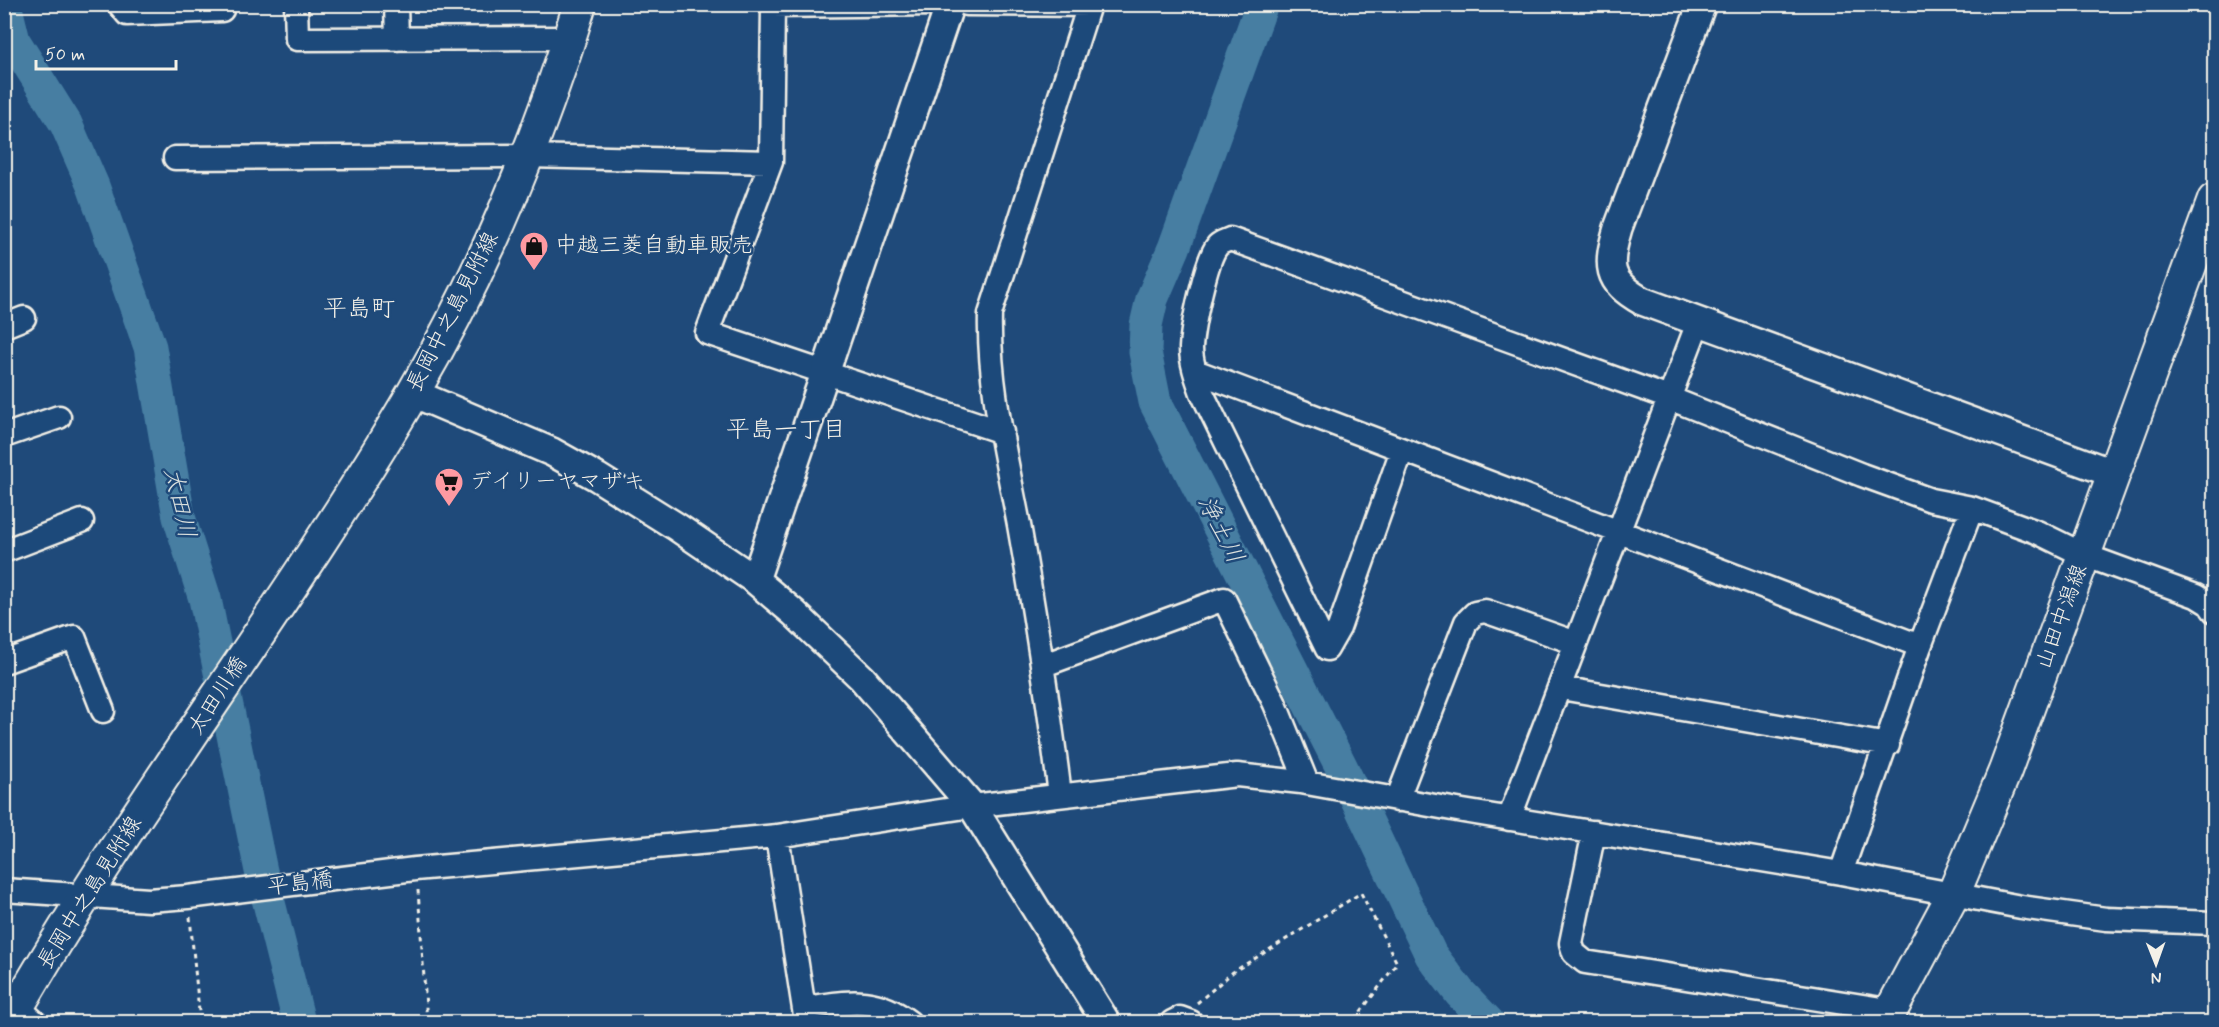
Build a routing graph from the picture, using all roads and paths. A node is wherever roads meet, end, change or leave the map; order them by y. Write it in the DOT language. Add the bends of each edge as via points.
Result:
graph roads {
  1 [pos="119,4"];
  2 [pos="222,4"];
  3 [pos="296,4"];
  4 [pos="396,4"];
  5 [pos="580,4"];
  6 [pos="939,4"];
  7 [pos="950,4"];
  8 [pos="967,4"];
  9 [pos="1702,4"];
  10 [pos="570,38"];
  11 [pos="397,39"];
  12 [pos="528,156"];
  13 [pos="175,158"];
  14 [pos="771,162"];
  15 [pos="2214,200"];
  16 [pos="1699,320"];
  17 [pos="1195,371"];
  18 [pos="824,374"];
  19 [pos="412,393"];
  20 [pos="1669,398"];
  21 [pos="59,417"];
  22 [pos="1002,432"];
  23 [pos="4,436"];
  24 [pos="1402,450"];
  25 [pos="2112,473"];
  26 [pos="1972,508"];
  27 [pos="82,521"];
  28 [pos="1620,532"];
  29 [pos="4,552"];
  30 [pos="2084,555"];
  31 [pos="755,580"];
  32 [pos="282,597"];
  33 [pos="2214,611"];
  34 [pos="1576,643"];
  35 [pos="1920,646"];
  36 [pos="4,662"];
  37 [pos="1044,665"];
  38 [pos="1561,688"];
  39 [pos="103,711"];
  40 [pos="1888,745"];
  41 [pos="1306,783"];
  42 [pos="153,794"];
  43 [pos="1060,795"];
  44 [pos="1392,799"];
  45 [pos="972,806"];
  46 [pos="1509,819"];
  47 [pos="1594,832"];
  48 [pos="777,836"];
  49 [pos="407,871"];
  50 [pos="1841,873"];
  51 [pos="4,890"];
  52 [pos="1954,893"];
  53 [pos="88,896"];
  54 [pos="194,897"];
  55 [pos="2214,923"];
  56 [pos="805,1015"];
  57 [pos="21,1017"];
  58 [pos="1889,1017"];
  59 [pos="1181,1021"];
  60 [pos="200,1023"];
  61 [pos="427,1023"];
  62 [pos="909,1023"];
  63 [pos="1106,1023"];
  64 [pos="1353,1023"];
  1 -- 2 [label="street" via="127,14 222,10"];
  3 -- 11 [label="street" via="297,39"];
  4 -- 11 [label="street"];
  5 -- 10 [label="main road, 長岡中之島見附線"];
  6 -- 14 [label="street" via="773,6"];
  7 -- 18 [label="street"];
  8 -- 22 [label="street" via="1089,5 990,314"];
  9 -- 16 [label="street" via="1618,228 1610,268 1616,282 1628,293"];
  10 -- 11 [label="street"];
  10 -- 12 [label="main road, 長岡中之島見附線"];
  12 -- 13 [label="street"];
  12 -- 14 [label="street"];
  12 -- 19 [label="main road, 長岡中之島見附線" via="460,306"];
  14 -- 18 [label="street" via="707,333"];
  15 -- 25 [label="main road, 山田中潟線"];
  16 -- 20 [label="street"];
  16 -- 25 [label="street"];
  17 -- 20 [label="street" via="1191,350 1200,296 1212,254 1219,243 1230,239"];
  17 -- 24 [label="street"];
  17 -- 24 [label="street" via="1202,393 1327,649 1340,628"];
  18 -- 22 [label="street"];
  18 -- 31 [label="street"];
  19 -- 31 [label="street" via="552,452 677,527"];
  19 -- 32 [label="main road, 長岡中之島見附線"];
  20 -- 26 [label="street" via="1862,475 1931,500"];
  20 -- 28 [label="street"];
  21 -- 23 [label="street"];
  22 -- 37 [label="street"];
  24 -- 28 [label="street"];
  25 -- 30 [label="main road, 山田中潟線"];
  26 -- 30 [label="street" via="2037,532"];
  26 -- 35 [label="street"];
  27 -- 29 [label="street"];
  28 -- 34 [label="street"];
  28 -- 35 [label="street"];
  30 -- 33 [label="street" via="2196,596"];
  30 -- 52 [label="main road, 山田中潟線" via="2005,771"];
  31 -- 45 [label="street" via="862,678"];
  32 -- 42 [label="main road, 太田川橋"];
  34 -- 38 [label="street"];
  34 -- 44 [label="street" via="1485,611 1475,614 1466,622"];
  35 -- 40 [label="street"];
  36 -- 39 [label="street" via="74,637"];
  37 -- 41 [label="street" via="1224,599 1275,704"];
  37 -- 43 [label="street"];
  38 -- 40 [label="street"];
  38 -- 46 [label="street"];
  40 -- 50 [label="street"];
  41 -- 43 [label="street, 平島橋" via="1237,775"];
  41 -- 44 [label="street, 平島橋"];
  42 -- 53 [label="main road, 長岡中之島見附線"];
  43 -- 45 [label="street, 平島橋"];
  44 -- 46 [label="street, 平島橋"];
  45 -- 48 [label="street, 平島橋"];
  45 -- 63 [label="street"];
  46 -- 47 [label="street, 平島橋"];
  47 -- 50 [label="street, 平島橋"];
  47 -- 58 [label="street" via="1571,943 1574,953 1585,962"];
  48 -- 49 [label="street, 平島橋"];
  48 -- 56 [label="street"];
  49 -- 54 [label="street, 平島橋"];
  49 -- 61 [label="path"];
  50 -- 52 [label="street, 平島橋"];
  51 -- 53 [label="street, 平島橋"];
  52 -- 55 [label="street, 平島橋" via="2106,919"];
  52 -- 58 [label="main road, 山田中潟線"];
  53 -- 54 [label="street, 平島橋" via="149,900"];
  53 -- 57 [label="main road, 長岡中之島見附線"];
  54 -- 60 [label="path"];
  56 -- 62 [label="street" via="873,1003"];
  59 -- 64 [label="path" via="1233,972 1361,893 1397,963"];
}
